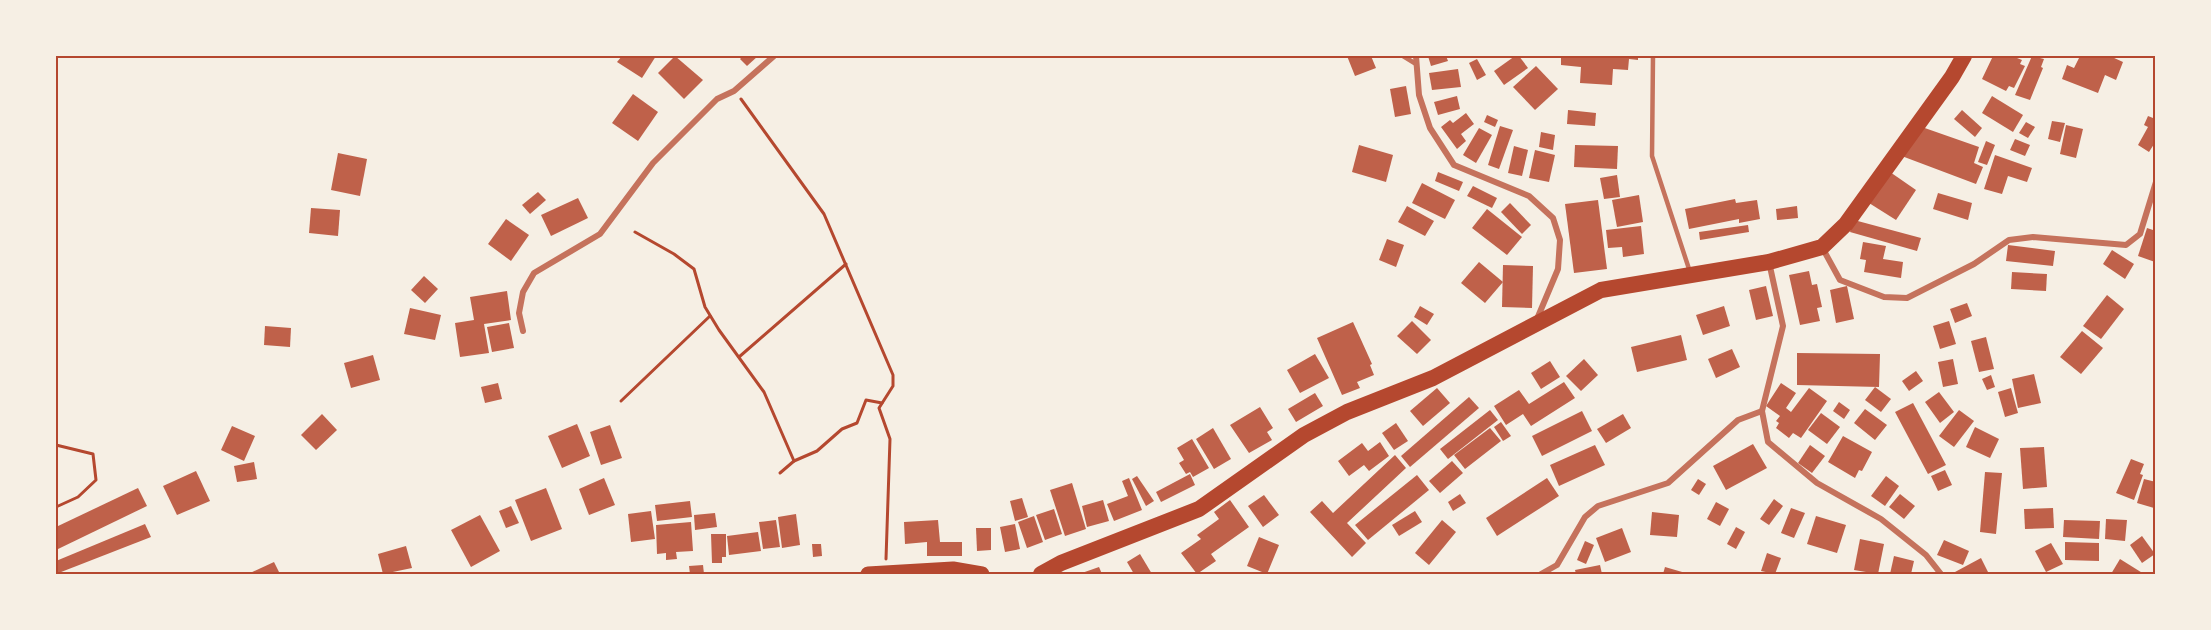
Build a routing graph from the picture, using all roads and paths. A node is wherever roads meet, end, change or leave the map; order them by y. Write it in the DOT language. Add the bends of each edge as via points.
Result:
graph roads {
  1 [pos="774,56"];
  2 [pos="1403,56"];
  3 [pos="1416,56"];
  4 [pos="1653,56"];
  5 [pos="1964,56"];
  6 [pos="1416,64"];
  7 [pos="734,91"];
  8 [pos="2156,182"];
  9 [pos="635,232"];
  10 [pos="1822,247"];
  11 [pos="1769,262"];
  12 [pos="846,264"];
  13 [pos="1692,275"];
  14 [pos="710,316"];
  15 [pos="1534,323"];
  16 [pos="523,331"];
  17 [pos="739,357"];
  18 [pos="621,401"];
  19 [pos="882,403"];
  20 [pos="1762,411"];
  21 [pos="56,445"];
  22 [pos="794,461"];
  23 [pos="780,473"];
  24 [pos="56,507"];
  25 [pos="885,573"];
  26 [pos="868,574"];
  27 [pos="982,574"];
  28 [pos="1041,574"];
  29 [pos="1541,574"];
  30 [pos="1941,574"];
  1 -- 7 [label="street"];
  2 -- 6 [label="lane"];
  3 -- 6 [label="street"];
  4 -- 13 [label="lane" via="1652,156"];
  5 -- 10 [label="highway" via="1846,224"];
  6 -- 15 [label="street" via="1419,95 1430,128 1454,165 1529,196 1553,218 1560,240 1558,269"];
  7 -- 12 [label="path" via="824,214"];
  7 -- 16 [label="street" via="717,99 653,163 600,234 534,273 523,292 519,313"];
  8 -- 10 [label="street" via="2140,234 2126,245 2033,237 2009,240 1974,264 1907,298 1884,297 1840,280"];
  9 -- 14 [label="path" via="694,268"];
  10 -- 11 [label="highway"];
  11 -- 13 [label="highway"];
  11 -- 20 [label="street" via="1783,326"];
  12 -- 17 [label="path"];
  12 -- 19 [label="path" via="893,375 893,386"];
  13 -- 15 [label="highway" via="1601,290"];
  14 -- 17 [label="path"];
  14 -- 18 [label="path"];
  15 -- 28 [label="highway" via="1433,378 1347,412 1304,435 1199,509"];
  17 -- 22 [label="path" via="765,392"];
  19 -- 22 [label="path" via="866,399 857,423 842,429 817,451"];
  19 -- 25 [label="path" via="879,408 890,439"];
  20 -- 29 [label="street" via="1738,420 1668,483 1598,506 1585,517 1557,565"];
  20 -- 30 [label="street" via="1768,442 1817,483 1881,519 1926,555"];
  21 -- 24 [label="path" via="93,453 96,480 78,497"];
  22 -- 23 [label="path"];
  25 -- 26 [label="main road"];
  25 -- 27 [label="main road" via="953,569"];
}
